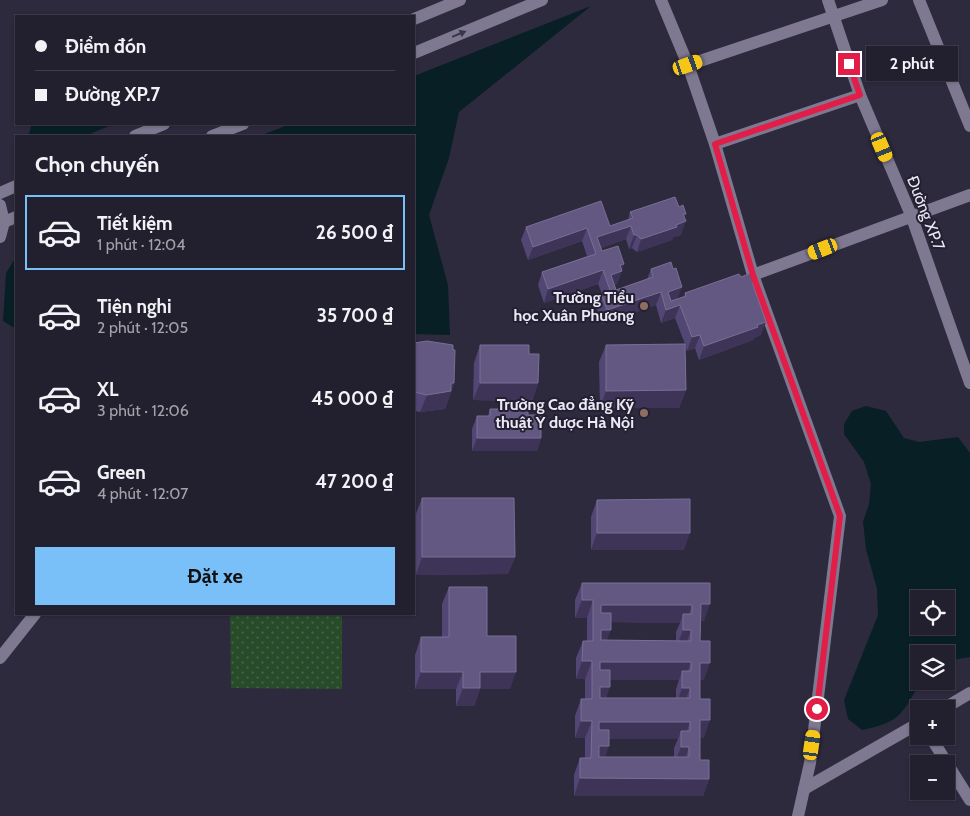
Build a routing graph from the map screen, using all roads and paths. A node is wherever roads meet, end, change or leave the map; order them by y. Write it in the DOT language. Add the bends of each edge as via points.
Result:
graph roads {
  1 [pos="460,0"];
  2 [pos="542,0"];
  3 [pos="661,0"];
  4 [pos="828,0"];
  5 [pos="882,0"];
  6 [pos="919,0"];
  7 [pos="833,16"];
  8 [pos="415,19"];
  9 [pos="415,53"];
  10 [pos="688,65"];
  11 [pos="860,95"];
  12 [pos="162,125"];
  13 [pos="240,125"];
  14 [pos="970,126"];
  15 [pos="136,135"];
  16 [pos="214,135"];
  17 [pos="715,144"];
  18 [pos="15,186"];
  19 [pos="0,193"];
  20 [pos="970,195"];
  21 [pos="0,205"];
  22 [pos="911,216"];
  23 [pos="15,217"];
  24 [pos="4,222"];
  25 [pos="0,236"];
  26 [pos="753,275"];
  27 [pos="970,383"];
  28 [pos="34,615"];
  29 [pos="2,651"];
  30 [pos="970,693"];
  31 [pos="955,702"];
  32 [pos="910,728"];
  33 [pos="936,745"];
  34 [pos="804,789"];
  35 [pos="970,800"];
  36 [pos="798,816"];
  1 -- 8 [label="street"];
  9 -- 2 [label="street, one-way"];
  3 -- 10 [label="street"];
  4 -- 7 [label="street, Đường XP.7"];
  5 -- 7 [label="street"];
  6 -- 14 [label="street"];
  7 -- 10 [label="street"];
  7 -- 11 [label="street, Đường XP.7"];
  10 -- 17 [label="street"];
  11 -- 17 [label="street"];
  11 -- 22 [label="street, Đường XP.7"];
  12 -- 15 [label="street"];
  13 -- 16 [label="street"];
  17 -- 26 [label="street"];
  18 -- 19 [label="street"];
  20 -- 22 [label="street"];
  21 -- 24 [label="street"];
  22 -- 26 [label="street"];
  22 -- 27 [label="street, Đường XP.7"];
  23 -- 24 [label="street"];
  24 -- 25 [label="street"];
  26 -- 34 [label="street" via="840,516"];
  28 -- 29 [label="street"];
  30 -- 31 [label="street"];
  32 -- 34 [label="street"];
  33 -- 35 [label="street"];
  34 -- 36 [label="street"];
}
